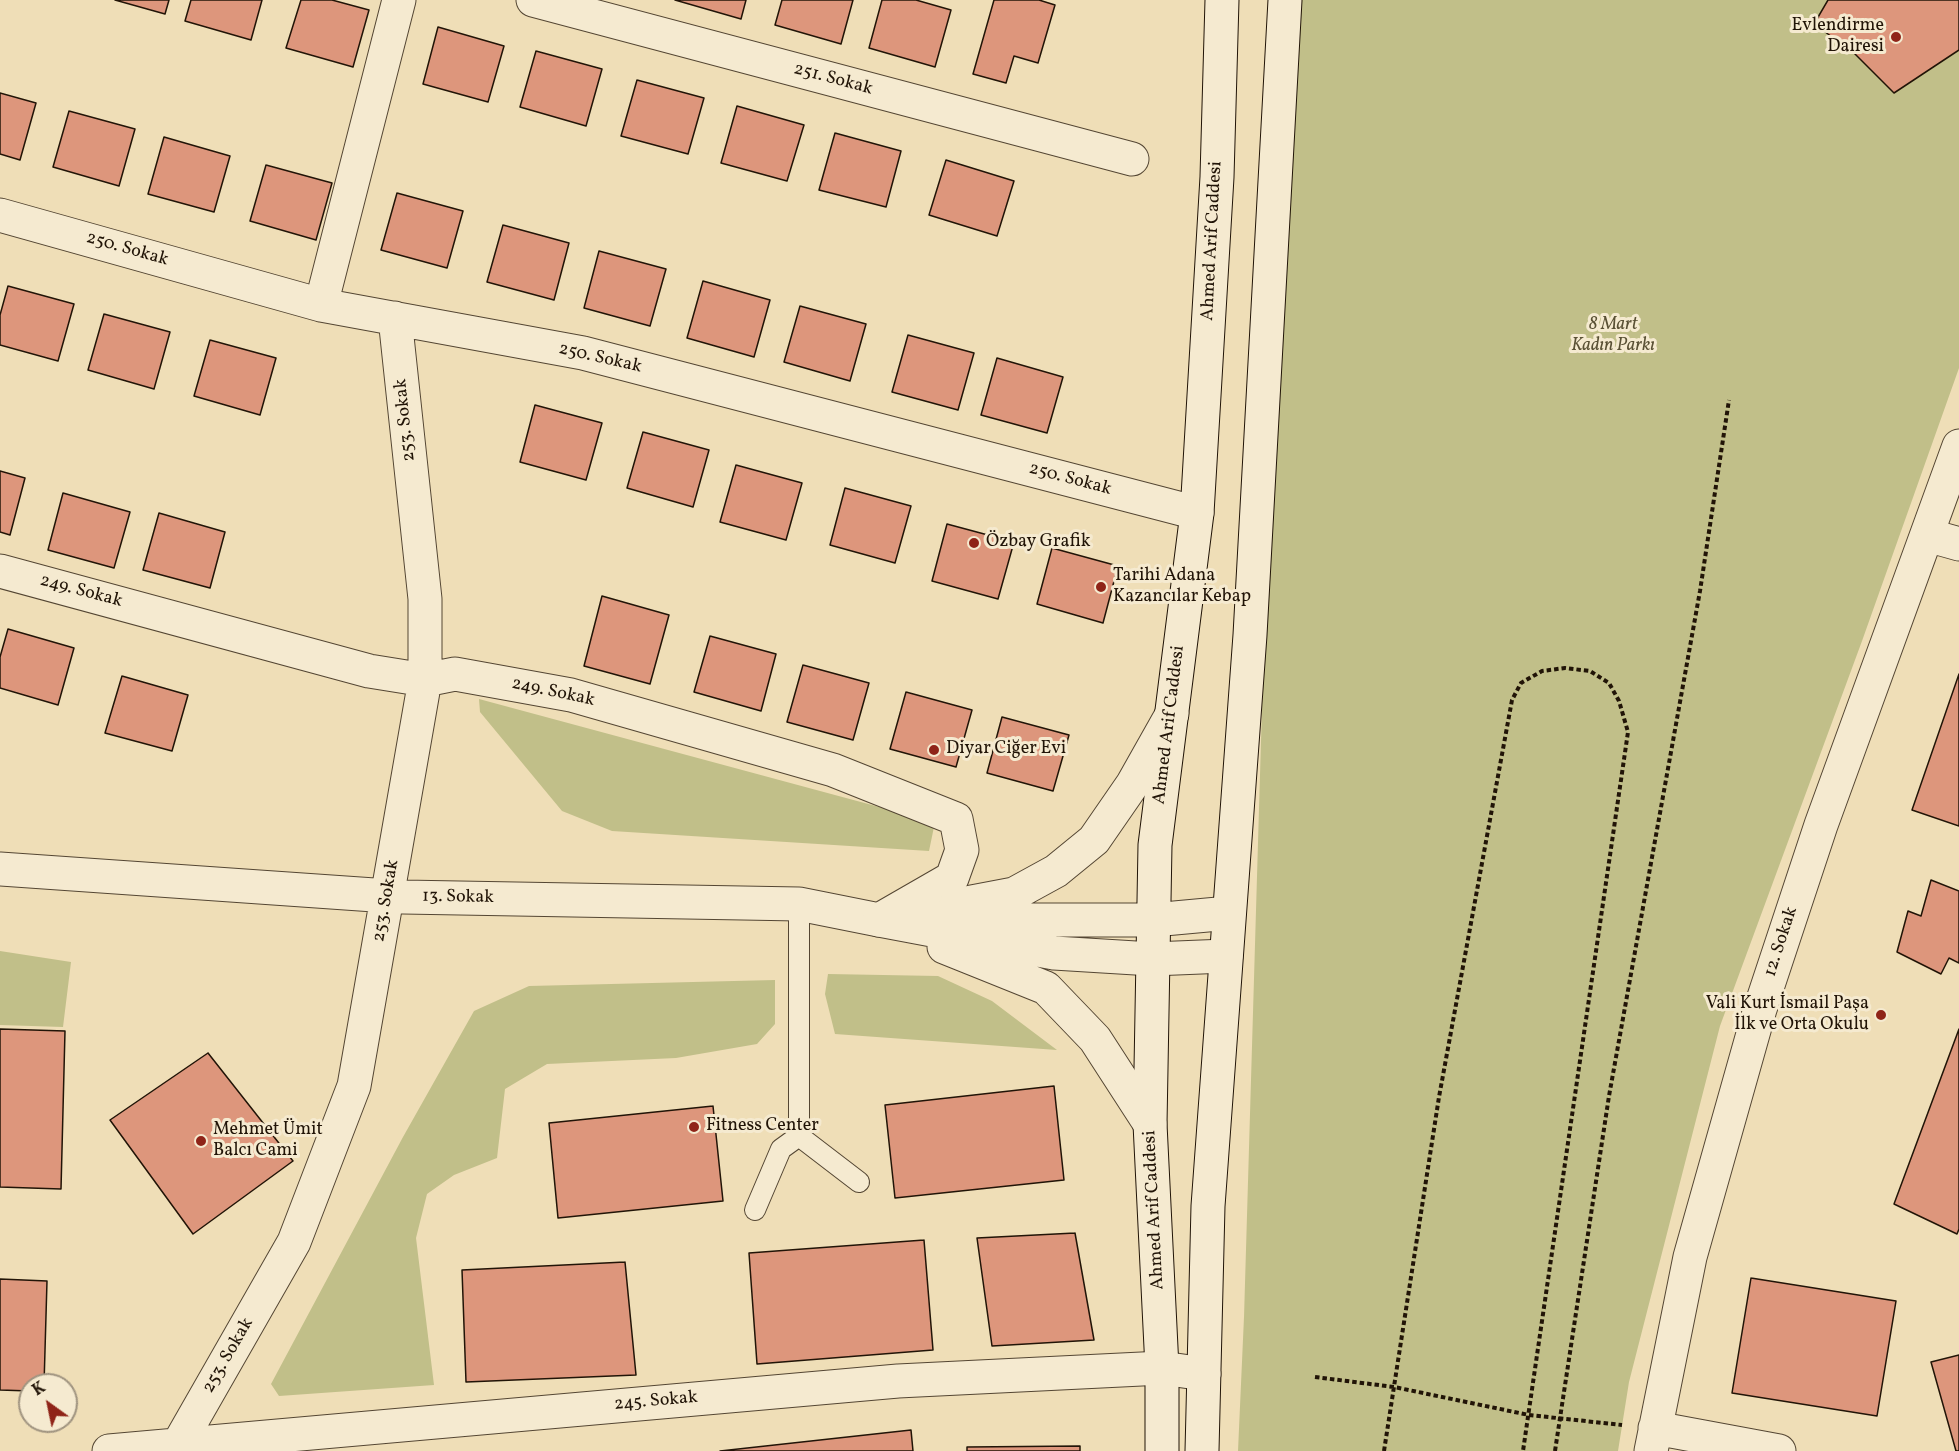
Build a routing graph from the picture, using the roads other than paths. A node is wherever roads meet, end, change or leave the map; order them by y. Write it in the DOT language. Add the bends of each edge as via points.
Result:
graph roads {
  1 [pos="399,0"];
  2 [pos="533,0"];
  3 [pos="1222,0"];
  4 [pos="1285,0"];
  5 [pos="1132,159"];
  6 [pos="0,215"];
  7 [pos="321,305"];
  8 [pos="395,318"];
  9 [pos="1959,446"];
  10 [pos="1197,513"];
  11 [pos="1927,535"];
  12 [pos="1959,544"];
  13 [pos="0,571"];
  14 [pos="425,680"];
  15 [pos="1172,714"];
  16 [pos="0,869"];
  17 [pos="388,896"];
  18 [pos="799,904"];
  19 [pos="1229,912"];
  20 [pos="879,920"];
  21 [pos="1153,920"];
  22 [pos="1226,956"];
  23 [pos="1152,959"];
  24 [pos="1150,1124"];
  25 [pos="799,1136"];
  26 [pos="859,1182"];
  27 [pos="755,1210"];
  28 [pos="1162,1368"];
  29 [pos="1204,1374"];
  30 [pos="1653,1440"];
  31 [pos="178,1445"];
  32 [pos="109,1451"];
  33 [pos="1162,1451"];
  34 [pos="1202,1451"];
  35 [pos="1779,1451"];
  1 -- 7 [label="street"];
  2 -- 5 [label="street, 251. Sokak"];
  3 -- 10 [label="street, Ahmed Arif Caddesi" via="1217,177"];
  4 -- 19 [label="street" via="1250,635"];
  6 -- 7 [label="street, 250. Sokak"];
  7 -- 8 [label="street, 250. Sokak"];
  8 -- 10 [label="street, 250. Sokak" via="583,353"];
  8 -- 14 [label="street, 253. Sokak" via="425,599"];
  9 -- 11 [label="street, 12. Sokak"];
  10 -- 15 [label="street, Ahmed Arif Caddesi"];
  11 -- 12 [label="street"];
  11 -- 30 [label="street, 12. Sokak" via="1821,825 1760,1009 1690,1257"];
  13 -- 14 [label="street, 249. Sokak" via="369,671"];
  14 -- 17 [label="street, 253. Sokak"];
  14 -- 20 [label="street, 249. Sokak" via="454,674 571,694 833,770 956,819 962,850 952,879"];
  15 -- 20 [label="street" via="1132,785 1094,840 1056,871 1014,894"];
  15 -- 21 [label="street, Ahmed Arif Caddesi" via="1155,845"];
  16 -- 17 [label="street, 13. Sokak"];
  17 -- 18 [label="street, 13. Sokak"];
  17 -- 31 [label="street, 253. Sokak" via="354,1086 294,1242"];
  18 -- 20 [label="street, 13. Sokak"];
  18 -- 25 [label="lane"];
  19 -- 21 [label="street"];
  19 -- 22 [label="street"];
  20 -- 21 [label="street"];
  20 -- 23 [label="street" via="1053,953"];
  20 -- 24 [label="street" via="1046,988 1095,1039"];
  21 -- 23 [label="street, Ahmed Arif Caddesi"];
  22 -- 23 [label="street"];
  22 -- 29 [label="street" via="1208,1206"];
  23 -- 24 [label="street, Ahmed Arif Caddesi"];
  24 -- 28 [label="street, Ahmed Arif Caddesi"];
  25 -- 26 [label="lane"];
  25 -- 27 [label="lane" via="781,1149"];
  28 -- 29 [label="street, 245. Sokak"];
  28 -- 31 [label="street, 245. Sokak" via="898,1381"];
  28 -- 33 [label="street, Ahmed Arif Caddesi"];
  29 -- 34 [label="street"];
  30 -- 35 [label="street"];
  31 -- 32 [label="street, 245. Sokak"];
}
